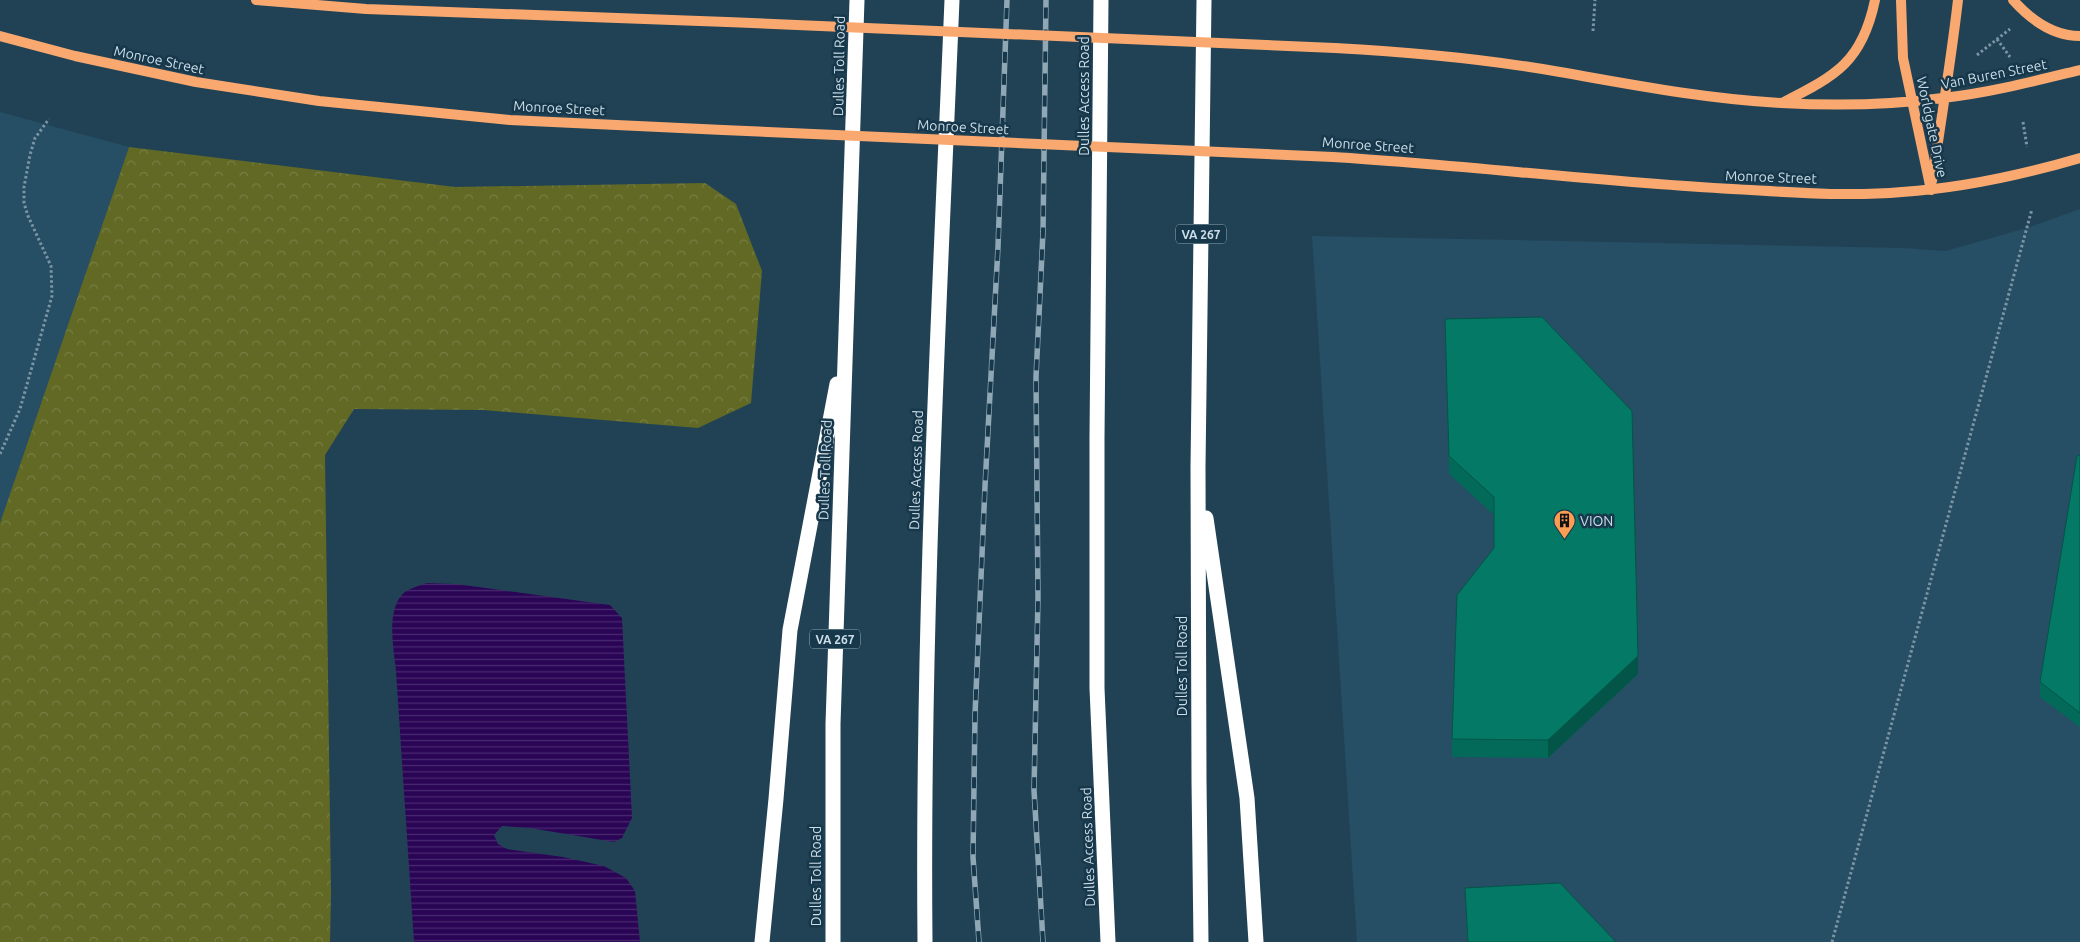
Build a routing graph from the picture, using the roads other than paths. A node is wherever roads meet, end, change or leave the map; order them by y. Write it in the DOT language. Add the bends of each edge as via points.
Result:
graph roads {
  1 [pos="256,0"];
  2 [pos="857,0"];
  3 [pos="952,0"];
  4 [pos="1101,0"];
  5 [pos="1204,0"];
  6 [pos="1875,0"];
  7 [pos="1901,0"];
  8 [pos="1958,0"];
  9 [pos="2013,0"];
  10 [pos="0,36"];
  11 [pos="2080,36"];
  12 [pos="2080,70"];
  13 [pos="1944,98"];
  14 [pos="1912,101"];
  15 [pos="1781,103"];
  16 [pos="2080,158"];
  17 [pos="1931,190"];
  18 [pos="847,336"];
  19 [pos="1198,467"];
  20 [pos="762,942"];
  21 [pos="833,942"];
  22 [pos="925,942"];
  23 [pos="1108,942"];
  24 [pos="1201,942"];
  25 [pos="1256,942"];
  1 -- 15 [label="main road, bridge" via="366,9 1335,48 1454,57 1670,92"];
  2 -- 18 [label="highway, Dulles Toll Road / VA 267"];
  3 -- 22 [label="highway, Dulles Access Road" via="928,569"];
  4 -- 23 [label="highway, Dulles Access Road" via="1098,688"];
  5 -- 19 [label="highway, Dulles Toll Road / VA 267"];
  6 -- 15 [label="main road" via="1870,21 1853,56 1831,77"];
  7 -- 14 [label="main road, Worldgate Drive" via="1903,58"];
  8 -- 13 [label="main road, Worldgate Drive"];
  9 -- 11 [label="main road" via="2025,14 2048,28"];
  10 -- 17 [label="main road, Monroe Street, bridge" via="75,56 257,92 510,120 1333,156 1646,184 1753,190 1880,194"];
  12 -- 13 [label="main road, Van Buren Street" via="2016,86"];
  13 -- 14 [label="main road, Van Buren Street"];
  13 -- 17 [label="main road, Worldgate Drive"];
  14 -- 15 [label="main road" via="1848,105"];
  14 -- 17 [label="main road, Worldgate Drive"];
  16 -- 17 [label="main road"];
  18 -- 20 [label="highway" via="790,630"];
  18 -- 21 [label="highway, Dulles Toll Road / VA 267" via="833,724"];
  19 -- 24 [label="highway, Dulles Toll Road / VA 267"];
  19 -- 25 [label="highway" via="1247,798"];
}
